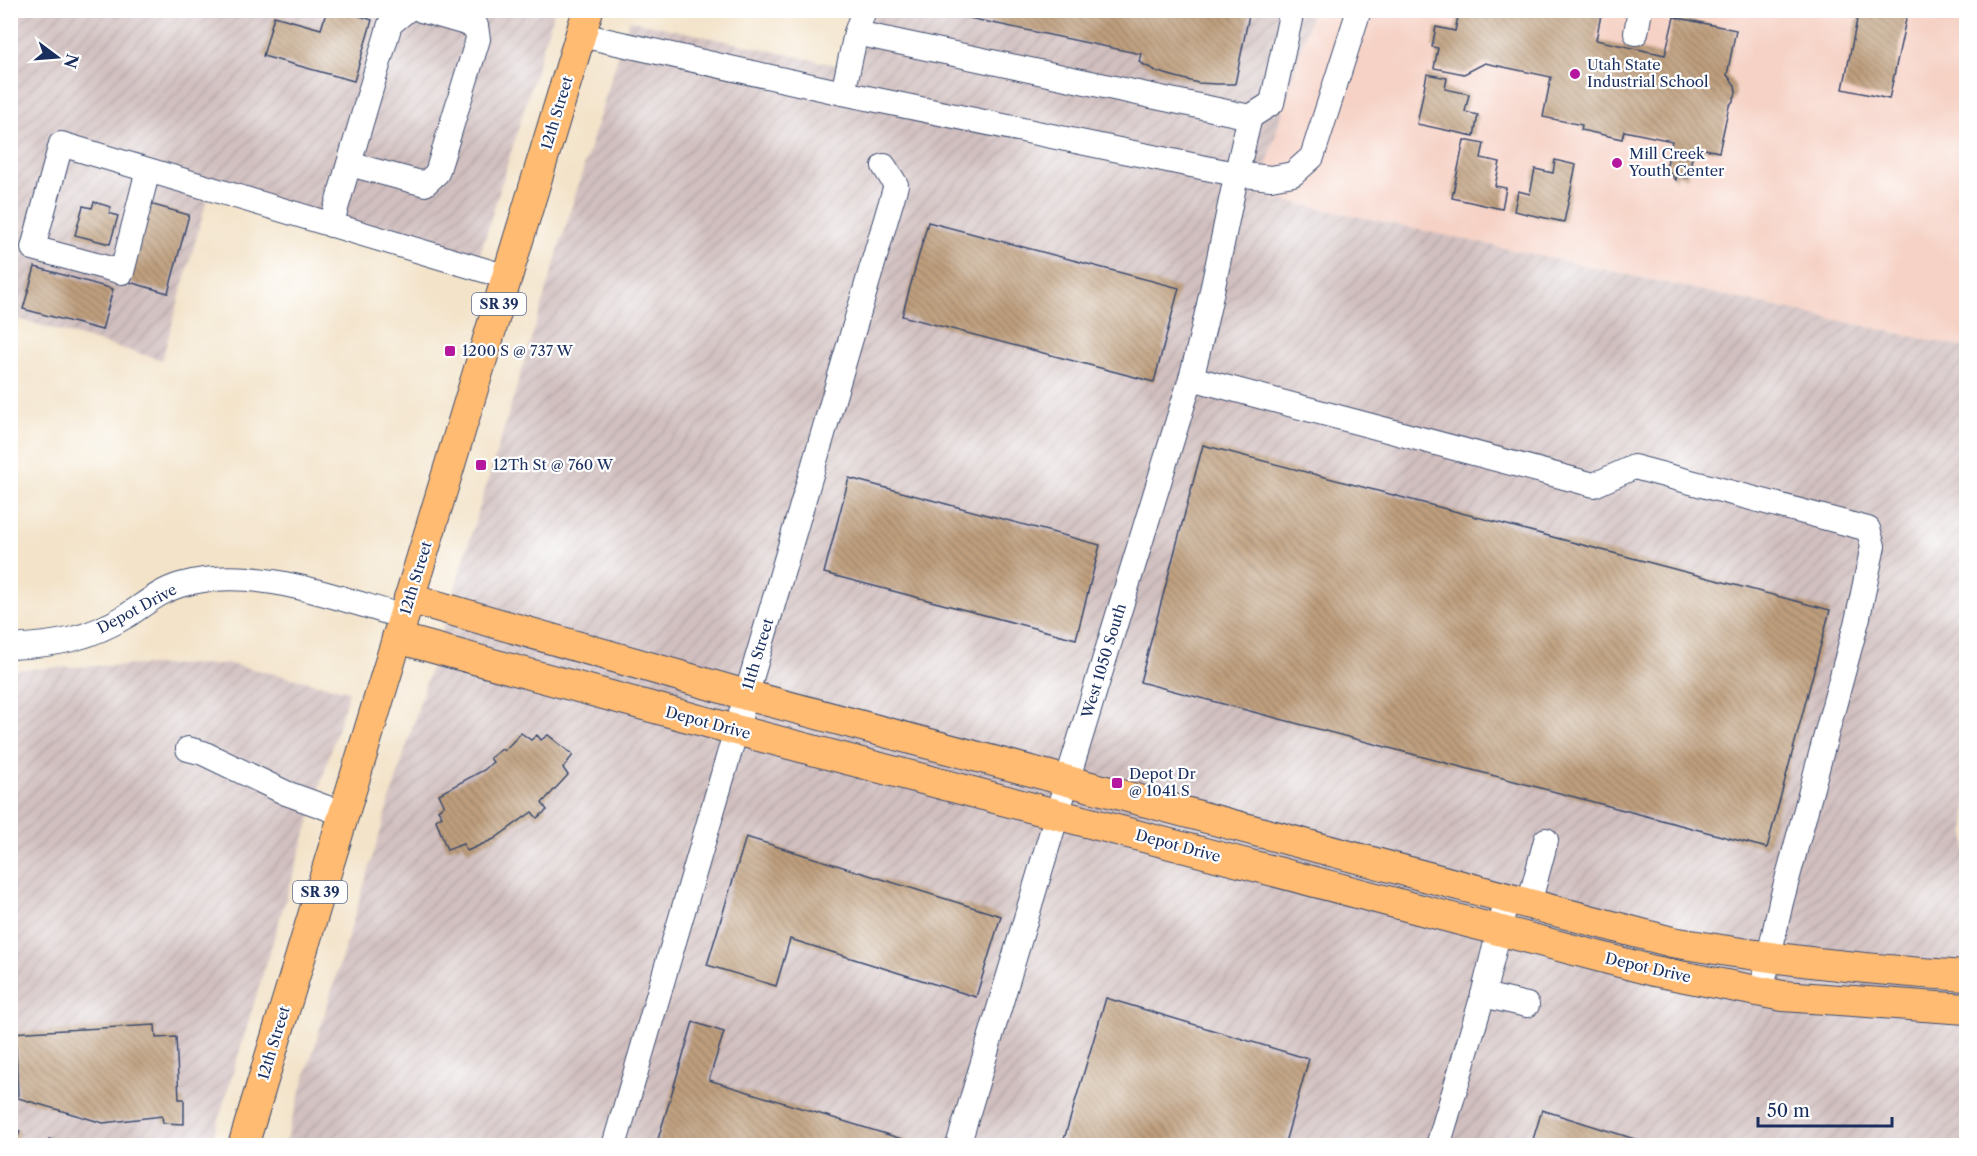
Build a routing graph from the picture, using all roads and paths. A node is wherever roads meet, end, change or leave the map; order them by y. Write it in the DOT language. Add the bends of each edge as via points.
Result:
graph roads {
  1 [pos="407,10"];
  2 [pos="421,10"];
  3 [pos="864,10"];
  4 [pos="1292,10"];
  5 [pos="1359,10"];
  6 [pos="585,23"];
  7 [pos="856,33"];
  8 [pos="843,93"];
  9 [pos="1250,117"];
  10 [pos="349,164"];
  11 [pos="885,166"];
  12 [pos="148,170"];
  13 [pos="1235,174"];
  14 [pos="331,225"];
  15 [pos="507,278"];
  16 [pos="1191,378"];
  17 [pos="403,618"];
  18 [pos="10,646"];
  19 [pos="746,695"];
  20 [pos="736,730"];
  21 [pos="188,749"];
  22 [pos="1067,781"];
  23 [pos="344,814"];
  24 [pos="1057,814"];
  25 [pos="1546,840"];
  26 [pos="1518,901"];
  27 [pos="1499,930"];
  28 [pos="1768,958"];
  29 [pos="1966,976"];
  30 [pos="1761,993"];
  31 [pos="1483,995"];
  32 [pos="1527,1005"];
  33 [pos="1966,1009"];
  34 [pos="243,1146"];
  35 [pos="614,1146"];
  36 [pos="958,1146"];
  37 [pos="1438,1146"];
  1 -- 10 [label="street" via="390,24"];
  2 -- 10 [label="street" via="476,26 478,39 437,173 425,184"];
  3 -- 7 [label="street"];
  4 -- 9 [label="street" via="1272,103"];
  5 -- 13 [label="street" via="1312,157 1293,174 1271,178"];
  6 -- 8 [label="street"];
  6 -- 15 [label="main road, 12th Street / SR 39"];
  7 -- 8 [label="street"];
  7 -- 9 [label="street"];
  8 -- 13 [label="street"];
  9 -- 13 [label="street, West 1050 South"];
  10 -- 14 [label="street"];
  11 -- 19 [label="street, 11th Street" via="896,185"];
  12 -- 12 [label="street" via="61,144 33,248 122,272"];
  12 -- 14 [label="street"];
  13 -- 16 [label="street, West 1050 South" via="1207,320"];
  14 -- 15 [label="street"];
  15 -- 17 [label="main road, 12th Street / SR 39"];
  16 -- 22 [label="street, West 1050 South"];
  16 -- 28 [label="street" via="1594,485 1634,467 1868,529 1874,546 1860,607"];
  17 -- 18 [label="street, Depot Drive" via="288,585 250,579 211,580 179,585 104,629 73,640"];
  17 -- 19 [label="main road, Depot Drive"];
  17 -- 20 [label="main road, Depot Drive"];
  17 -- 23 [label="main road, 12th Street / SR 39"];
  19 -- 20 [label="street, 11th Street"];
  19 -- 22 [label="main road, Depot Drive"];
  20 -- 24 [label="main road, Depot Drive"];
  20 -- 35 [label="street, 11th Street"];
  21 -- 23 [label="street"];
  22 -- 24 [label="street, West 1050 South"];
  22 -- 26 [label="main road, Depot Drive"];
  23 -- 34 [label="main road, 12th Street / SR 39"];
  24 -- 27 [label="main road, Depot Drive"];
  24 -- 36 [label="street, West 1050 South"];
  25 -- 26 [label="street"];
  26 -- 27 [label="street"];
  26 -- 28 [label="main road, Depot Drive" via="1672,942"];
  27 -- 30 [label="main road, Depot Drive" via="1654,971"];
  27 -- 31 [label="street"];
  28 -- 29 [label="main road, Depot Drive"];
  28 -- 30 [label="street"];
  30 -- 33 [label="main road, Depot Drive"];
  31 -- 32 [label="street"];
  31 -- 37 [label="street"];
}
